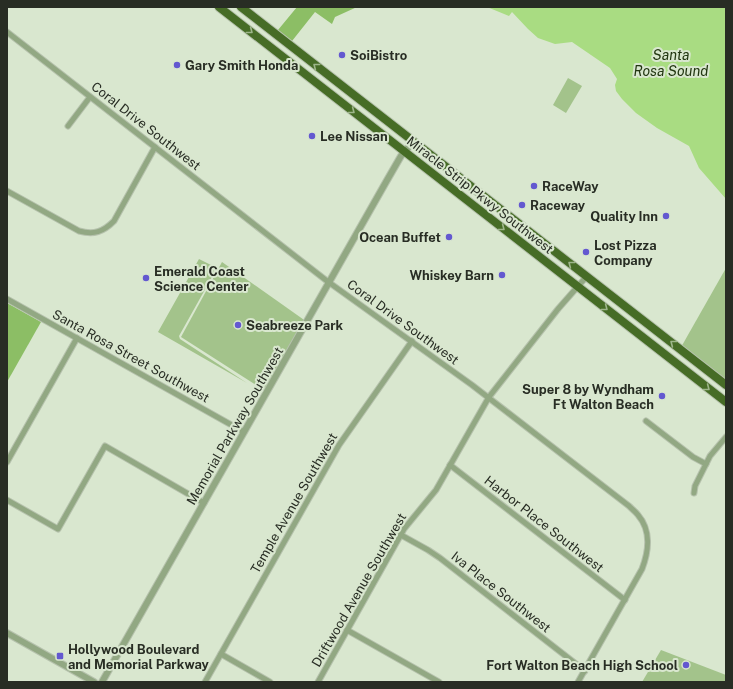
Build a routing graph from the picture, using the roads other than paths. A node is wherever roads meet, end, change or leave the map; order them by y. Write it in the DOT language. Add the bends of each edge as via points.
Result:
graph roads {
  1 [pos="219,7"];
  2 [pos="241,7"];
  3 [pos="7,32"];
  4 [pos="90,97"];
  5 [pos="68,126"];
  6 [pos="413,142"];
  7 [pos="155,147"];
  8 [pos="405,152"];
  9 [pos="7,191"];
  10 [pos="587,276"];
  11 [pos="329,282"];
  12 [pos="578,287"];
  13 [pos="7,299"];
  14 [pos="77,338"];
  15 [pos="412,342"];
  16 [pos="726,385"];
  17 [pos="489,397"];
  18 [pos="726,402"];
  19 [pos="646,421"];
  20 [pos="244,432"];
  21 [pos="726,437"];
  22 [pos="7,462"];
  23 [pos="706,464"];
  24 [pos="450,465"];
  25 [pos="694,493"];
  26 [pos="7,500"];
  27 [pos="204,502"];
  28 [pos="401,535"];
  29 [pos="624,600"];
  30 [pos="347,630"];
  31 [pos="7,633"];
  32 [pos="221,654"];
  33 [pos="585,671"];
  34 [pos="94,682"];
  35 [pos="102,682"];
  36 [pos="205,682"];
  37 [pos="270,682"];
  38 [pos="318,682"];
  39 [pos="439,682"];
  40 [pos="578,682"];
  1 -- 8 [label="highway, Miracle Strip Pkwy Southwest, one-way"];
  6 -- 2 [label="highway, Miracle Strip Pkwy Southwest, one-way"];
  3 -- 4 [label="street, Coral Drive Southwest"];
  4 -- 5 [label="street"];
  4 -- 7 [label="street, Coral Drive Southwest"];
  6 -- 8 [label="street, Memorial Parkway Southwest"];
  10 -- 6 [label="highway, Miracle Strip Pkwy Southwest, one-way"];
  7 -- 9 [label="street" via="114,221 98,232 79,231"];
  7 -- 11 [label="street, Coral Drive Southwest"];
  8 -- 11 [label="street, Memorial Parkway Southwest"];
  8 -- 12 [label="highway, Miracle Strip Pkwy Southwest, one-way"];
  10 -- 12 [label="street, Driftwood Avenue Southwest"];
  16 -- 10 [label="highway, Miracle Strip Pkwy Southwest, one-way"];
  11 -- 15 [label="street, Coral Drive Southwest"];
  11 -- 20 [label="street, Memorial Parkway Southwest"];
  12 -- 17 [label="street, Driftwood Avenue Southwest" via="558,308"];
  12 -- 18 [label="highway, Miracle Strip Pkwy Southwest, one-way"];
  13 -- 14 [label="street, Santa Rosa Street Southwest"];
  14 -- 20 [label="street, Santa Rosa Street Southwest"];
  14 -- 22 [label="street"];
  15 -- 17 [label="street, Coral Drive Southwest"];
  15 -- 32 [label="street, Temple Avenue Southwest" via="339,445"];
  17 -- 24 [label="street, Driftwood Avenue Southwest"];
  17 -- 29 [label="street, Coral Drive Southwest" via="629,506 642,520 648,538 647,554 642,569"];
  19 -- 23 [label="street"];
  20 -- 27 [label="street, Memorial Parkway Southwest"];
  21 -- 23 [label="street"];
  23 -- 25 [label="street"];
  24 -- 28 [label="street, Driftwood Avenue Southwest" via="430,498"];
  24 -- 29 [label="street, Harbor Place Southwest"];
  26 -- 27 [label="street" via="58,529 105,446"];
  27 -- 35 [label="street, Memorial Parkway Southwest"];
  28 -- 30 [label="street, Driftwood Avenue Southwest"];
  28 -- 33 [label="street, Iva Place Southwest" via="440,558"];
  29 -- 33 [label="street, Coral Drive Southwest"];
  30 -- 38 [label="street, Driftwood Avenue Southwest"];
  30 -- 39 [label="street"];
  31 -- 34 [label="street"];
  32 -- 36 [label="street, Temple Avenue Southwest"];
  32 -- 37 [label="street"];
  33 -- 40 [label="street, Coral Drive Southwest"];
}
